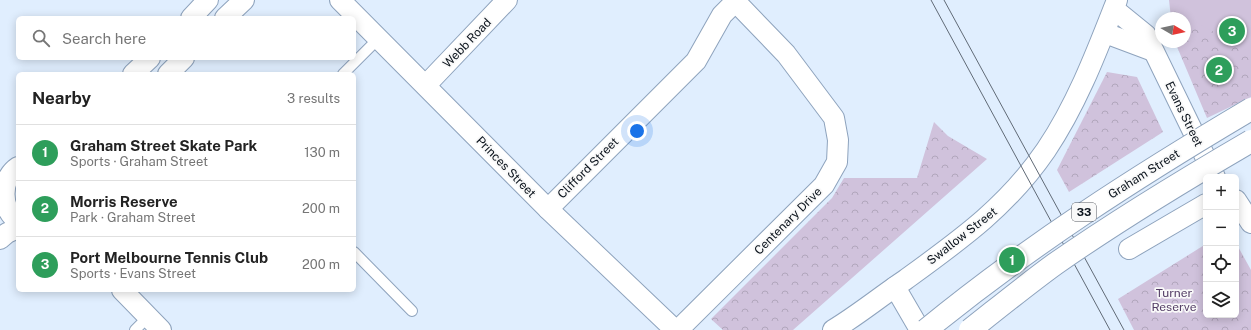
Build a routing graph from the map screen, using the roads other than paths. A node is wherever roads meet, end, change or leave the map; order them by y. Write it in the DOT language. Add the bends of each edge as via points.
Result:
graph roads {
  1 [pos="208,0"];
  2 [pos="244,0"];
  3 [pos="340,0"];
  4 [pos="507,0"];
  5 [pos="736,1"];
  6 [pos="1116,4"];
  7 [pos="192,16"];
  8 [pos="227,16"];
  9 [pos="356,16"];
  10 [pos="356,16"];
  11 [pos="1105,33"];
  12 [pos="378,39"];
  13 [pos="1153,51"];
  14 [pos="148,60"];
  15 [pos="182,60"];
  16 [pos="135,72"];
  17 [pos="170,72"];
  18 [pos="345,72"];
  19 [pos="426,85"];
  20 [pos="1251,109"];
  21 [pos="1251,141"];
  22 [pos="9,169"];
  23 [pos="1214,174"];
  24 [pos="1251,193"];
  25 [pos="0,194"];
  26 [pos="1239,199"];
  27 [pos="1239,205"];
  28 [pos="1203,206"];
  29 [pos="548,209"];
  30 [pos="16,219"];
  31 [pos="1251,223"];
  32 [pos="16,229"];
  33 [pos="0,239"];
  34 [pos="1129,249"];
  35 [pos="356,254"];
  36 [pos="895,286"];
  37 [pos="123,292"];
  38 [pos="412,310"];
  39 [pos="148,326"];
  40 [pos="840,327"];
  41 [pos="677,330"];
  42 [pos="920,330"];
  43 [pos="926,330"];
  44 [pos="970,330"];
  1 -- 7 [label="street"];
  2 -- 8 [label="street"];
  3 -- 9 [label="street, Princes Street"];
  4 -- 19 [label="street, Webb Road"];
  5 -- 29 [label="street, Clifford Street" via="722,15 696,61"];
  5 -- 41 [label="street, Centenary Drive" via="786,54 834,118 838,140 836,162 824,185"];
  6 -- 11 [label="street, Swallow Street"];
  6 -- 13 [label="street, Evans Street" via="1144,31"];
  10 -- 12 [label="street, Princes Street"];
  11 -- 13 [label="street"];
  11 -- 36 [label="street, Swallow Street" via="1060,128 1030,172 1006,200 975,229"];
  12 -- 18 [label="lane"];
  12 -- 19 [label="street, Princes Street"];
  13 -- 23 [label="street, Evans Street"];
  14 -- 16 [label="street"];
  15 -- 17 [label="street"];
  19 -- 29 [label="street, Princes Street"];
  20 -- 43 [label="main road, Graham Street / 33, bridge" via="1152,168 1035,246"];
  21 -- 44 [label="main road, 33, bridge" via="1172,186 1072,253"];
  22 -- 25 [label="street"];
  24 -- 26 [label="street"];
  25 -- 30 [label="street" via="6,211"];
  27 -- 31 [label="street"];
  28 -- 34 [label="street"];
  29 -- 41 [label="street, Princes Street"];
  32 -- 33 [label="street"];
  35 -- 38 [label="lane"];
  36 -- 40 [label="street, Swallow Street"];
  36 -- 42 [label="street"];
  37 -- 39 [label="street"];
}
